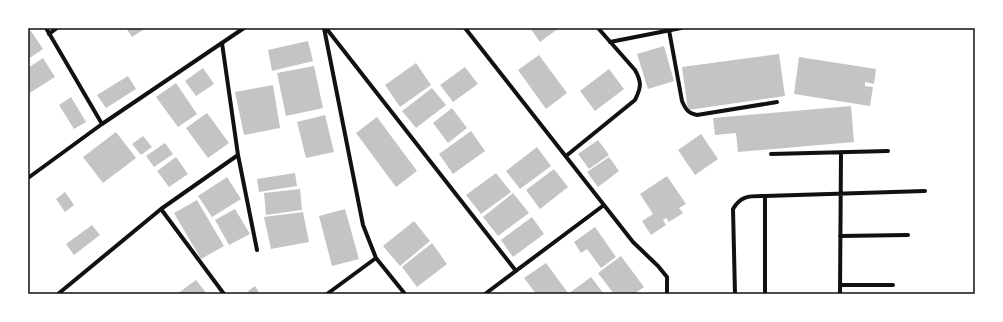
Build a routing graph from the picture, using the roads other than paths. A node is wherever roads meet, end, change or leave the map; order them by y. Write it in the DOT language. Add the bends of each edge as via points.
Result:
graph roads {
  1 [pos="46,28"];
  2 [pos="57,28"];
  3 [pos="244,28"];
  4 [pos="325,28"];
  5 [pos="464,28"];
  6 [pos="598,28"];
  7 [pos="681,28"];
  8 [pos="669,30"];
  9 [pos="49,34"];
  10 [pos="610,42"];
  11 [pos="222,43"];
  12 [pos="777,102"];
  13 [pos="102,124"];
  14 [pos="888,151"];
  15 [pos="841,152"];
  16 [pos="771,154"];
  17 [pos="238,155"];
  18 [pos="566,156"];
  19 [pos="28,178"];
  20 [pos="926,192"];
  21 [pos="840,195"];
  22 [pos="765,196"];
  23 [pos="604,205"];
  24 [pos="161,209"];
  25 [pos="908,235"];
  26 [pos="840,236"];
  27 [pos="257,250"];
  28 [pos="376,258"];
  29 [pos="516,271"];
  30 [pos="840,285"];
  31 [pos="893,285"];
  32 [pos="58,294"];
  33 [pos="224,294"];
  34 [pos="327,294"];
  35 [pos="405,294"];
  36 [pos="485,294"];
  37 [pos="668,294"];
  38 [pos="735,294"];
  39 [pos="765,294"];
  40 [pos="840,294"];
  1 -- 9 [label="street"];
  2 -- 9 [label="street"];
  3 -- 11 [label="street"];
  4 -- 28 [label="street" via="363,225"];
  4 -- 29 [label="street"];
  5 -- 18 [label="street"];
  6 -- 10 [label="street"];
  7 -- 8 [label="street"];
  8 -- 10 [label="street"];
  8 -- 12 [label="street" via="682,101 690,114"];
  9 -- 13 [label="street"];
  10 -- 18 [label="street" via="635,70 640,89 635,100"];
  11 -- 13 [label="street"];
  11 -- 17 [label="street"];
  13 -- 19 [label="street"];
  14 -- 15 [label="street"];
  15 -- 16 [label="street"];
  15 -- 21 [label="street"];
  17 -- 24 [label="street"];
  17 -- 27 [label="street"];
  18 -- 23 [label="street"];
  20 -- 21 [label="street"];
  21 -- 22 [label="street"];
  21 -- 26 [label="street"];
  22 -- 38 [label="street" via="746,196 737,201 733,209"];
  22 -- 39 [label="street"];
  23 -- 29 [label="street"];
  23 -- 37 [label="street" via="633,242 667,278"];
  24 -- 32 [label="street"];
  24 -- 33 [label="street"];
  25 -- 26 [label="street"];
  26 -- 30 [label="street"];
  28 -- 34 [label="street"];
  28 -- 35 [label="street"];
  29 -- 36 [label="street"];
  30 -- 31 [label="street"];
  30 -- 40 [label="street"];
}
